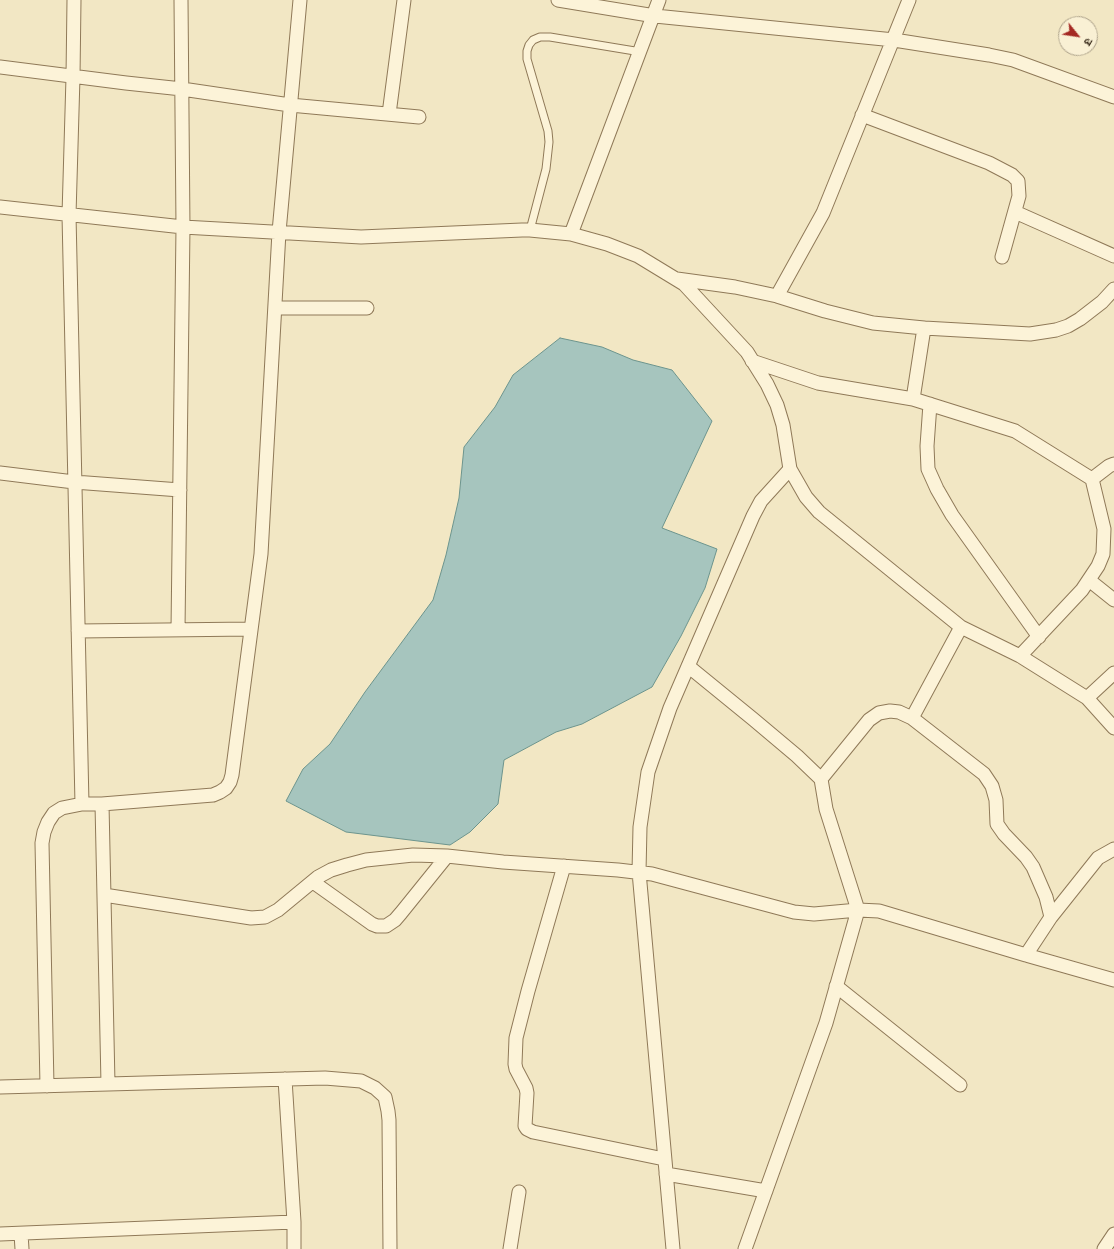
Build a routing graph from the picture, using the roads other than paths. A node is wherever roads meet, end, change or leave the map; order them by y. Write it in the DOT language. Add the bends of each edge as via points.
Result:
graph roads {
  1 [pos="74,0"];
  2 [pos="181,0"];
  3 [pos="300,0"];
  4 [pos="404,0"];
  5 [pos="558,0"];
  6 [pos="660,0"];
  7 [pos="909,0"];
  8 [pos="654,16"];
  9 [pos="894,40"];
  10 [pos="641,52"];
  11 [pos="0,67"];
  12 [pos="73,77"];
  13 [pos="182,89"];
  14 [pos="1114,97"];
  15 [pos="290,104"];
  16 [pos="389,114"];
  17 [pos="862,116"];
  18 [pos="419,117"];
  19 [pos="0,207"];
  20 [pos="1015,212"];
  21 [pos="69,215"];
  22 [pos="183,226"];
  23 [pos="530,230"];
  24 [pos="279,232"];
  25 [pos="571,234"];
  26 [pos="1114,256"];
  27 [pos="1002,257"];
  28 [pos="676,279"];
  29 [pos="1114,289"];
  30 [pos="777,296"];
  31 [pos="1108,303"];
  32 [pos="275,308"];
  33 [pos="367,308"];
  34 [pos="924,328"];
  35 [pos="752,361"];
  36 [pos="913,399"];
  37 [pos="930,404"];
  38 [pos="1114,464"];
  39 [pos="790,469"];
  40 [pos="0,473"];
  41 [pos="1092,479"];
  42 [pos="74,482"];
  43 [pos="180,490"];
  44 [pos="1089,580"];
  45 [pos="1114,600"];
  46 [pos="961,627"];
  47 [pos="251,629"];
  48 [pos="78,630"];
  49 [pos="178,630"];
  50 [pos="1039,637"];
  51 [pos="1020,656"];
  52 [pos="688,666"];
  53 [pos="1114,673"];
  54 [pos="1087,698"];
  55 [pos="912,718"];
  56 [pos="1114,728"];
  57 [pos="820,779"];
  58 [pos="82,804"];
  59 [pos="102,804"];
  60 [pos="1114,849"];
  61 [pos="447,856"];
  62 [pos="564,866"];
  63 [pos="639,872"];
  64 [pos="313,882"];
  65 [pos="104,895"];
  66 [pos="858,910"];
  67 [pos="1051,917"];
  68 [pos="1026,955"];
  69 [pos="1114,980"];
  70 [pos="836,986"];
  71 [pos="286,1079"];
  72 [pos="108,1084"];
  73 [pos="960,1085"];
  74 [pos="47,1086"];
  75 [pos="0,1087"];
  76 [pos="664,1159"];
  77 [pos="666,1174"];
  78 [pos="766,1191"];
  79 [pos="519,1192"];
  80 [pos="294,1222"];
  81 [pos="0,1234"];
  82 [pos="21,1234"];
  83 [pos="1114,1234"];
  84 [pos="22,1249"];
  85 [pos="294,1249"];
  86 [pos="390,1249"];
  87 [pos="510,1249"];
  88 [pos="673,1249"];
  89 [pos="745,1249"];
  90 [pos="1104,1249"];
  1 -- 12 [label="street"];
  2 -- 13 [label="street"];
  3 -- 15 [label="street"];
  4 -- 16 [label="street"];
  5 -- 8 [label="street"];
  6 -- 8 [label="street"];
  7 -- 9 [label="street"];
  8 -- 9 [label="street"];
  8 -- 10 [label="street"];
  9 -- 14 [label="street" via="1013,60"];
  9 -- 17 [label="street"];
  10 -- 23 [label="lane" via="550,37 540,37 533,40 529,46 527,59 549,142 546,169"];
  10 -- 25 [label="street"];
  11 -- 12 [label="street"];
  12 -- 13 [label="street"];
  12 -- 21 [label="street"];
  13 -- 15 [label="street"];
  13 -- 22 [label="street"];
  15 -- 16 [label="street"];
  15 -- 24 [label="street"];
  16 -- 18 [label="street"];
  17 -- 20 [label="street" via="989,163 1012,175 1018,181 1019,188"];
  17 -- 30 [label="street" via="822,213"];
  19 -- 21 [label="street"];
  20 -- 26 [label="street"];
  20 -- 27 [label="street"];
  21 -- 22 [label="street"];
  21 -- 42 [label="street"];
  22 -- 24 [label="street"];
  22 -- 43 [label="street"];
  23 -- 24 [label="street" via="361,237"];
  23 -- 25 [label="street"];
  24 -- 32 [label="street"];
  25 -- 28 [label="street" via="638,256"];
  28 -- 30 [label="street"];
  28 -- 35 [label="street" via="695,295 747,352"];
  29 -- 31 [label="street"];
  30 -- 34 [label="street" via="873,323"];
  31 -- 34 [label="street" via="1068,326 1030,334"];
  32 -- 33 [label="street"];
  32 -- 47 [label="street" via="261,554"];
  34 -- 36 [label="street"];
  35 -- 36 [label="street" via="818,383"];
  35 -- 39 [label="street" via="777,405"];
  36 -- 37 [label="street"];
  37 -- 41 [label="street" via="1015,431"];
  37 -- 50 [label="street" via="928,468 936,490"];
  38 -- 41 [label="street"];
  39 -- 46 [label="street" via="818,512"];
  39 -- 52 [label="street" via="761,501 753,516"];
  40 -- 42 [label="street"];
  41 -- 44 [label="street" via="1104,529 1104,545 1098,566"];
  42 -- 43 [label="street"];
  42 -- 48 [label="street"];
  43 -- 49 [label="street"];
  44 -- 45 [label="street"];
  44 -- 50 [label="street"];
  46 -- 51 [label="street"];
  46 -- 55 [label="street"];
  47 -- 49 [label="street"];
  47 -- 59 [label="street" via="232,775 226,788 213,795"];
  48 -- 49 [label="street"];
  48 -- 58 [label="street"];
  50 -- 51 [label="street"];
  51 -- 54 [label="street"];
  52 -- 57 [label="street" via="797,756"];
  52 -- 63 [label="street" via="670,708 648,772 640,827"];
  53 -- 54 [label="street"];
  54 -- 56 [label="street"];
  55 -- 57 [label="street" via="899,712 879,713 869,720"];
  55 -- 67 [label="street" via="984,774 992,786 996,800 997,824 1033,867 1046,897"];
  57 -- 66 [label="street" via="826,808"];
  58 -- 59 [label="street"];
  58 -- 74 [label="street" via="62,808 54,813 48,822 42,843"];
  59 -- 65 [label="street"];
  60 -- 67 [label="street" via="1098,858"];
  61 -- 62 [label="street"];
  61 -- 64 [label="street" via="413,855 366,860 331,870"];
  61 -- 64 [label="street" via="395,920 386,926 372,924"];
  62 -- 63 [label="street"];
  62 -- 76 [label="street" via="516,1038 516,1069 528,1092 525,1126 533,1132"];
  63 -- 66 [label="street" via="794,912 814,914"];
  63 -- 76 [label="street"];
  64 -- 65 [label="street" via="278,910 265,917 251,918"];
  65 -- 72 [label="street"];
  66 -- 68 [label="street" via="890,914"];
  66 -- 70 [label="street"];
  67 -- 68 [label="street"];
  68 -- 69 [label="street"];
  70 -- 73 [label="street"];
  70 -- 78 [label="street" via="826,1022"];
  71 -- 72 [label="street"];
  71 -- 80 [label="street"];
  71 -- 86 [label="street" via="325,1078 361,1081 375,1088 384,1097 389,1120"];
  72 -- 74 [label="street"];
  74 -- 75 [label="street"];
  76 -- 77 [label="street"];
  77 -- 78 [label="street"];
  77 -- 88 [label="street"];
  78 -- 89 [label="street"];
  79 -- 87 [label="street"];
  80 -- 82 [label="street"];
  80 -- 85 [label="street"];
  81 -- 82 [label="street"];
  82 -- 84 [label="street"];
  83 -- 90 [label="street"];
}
